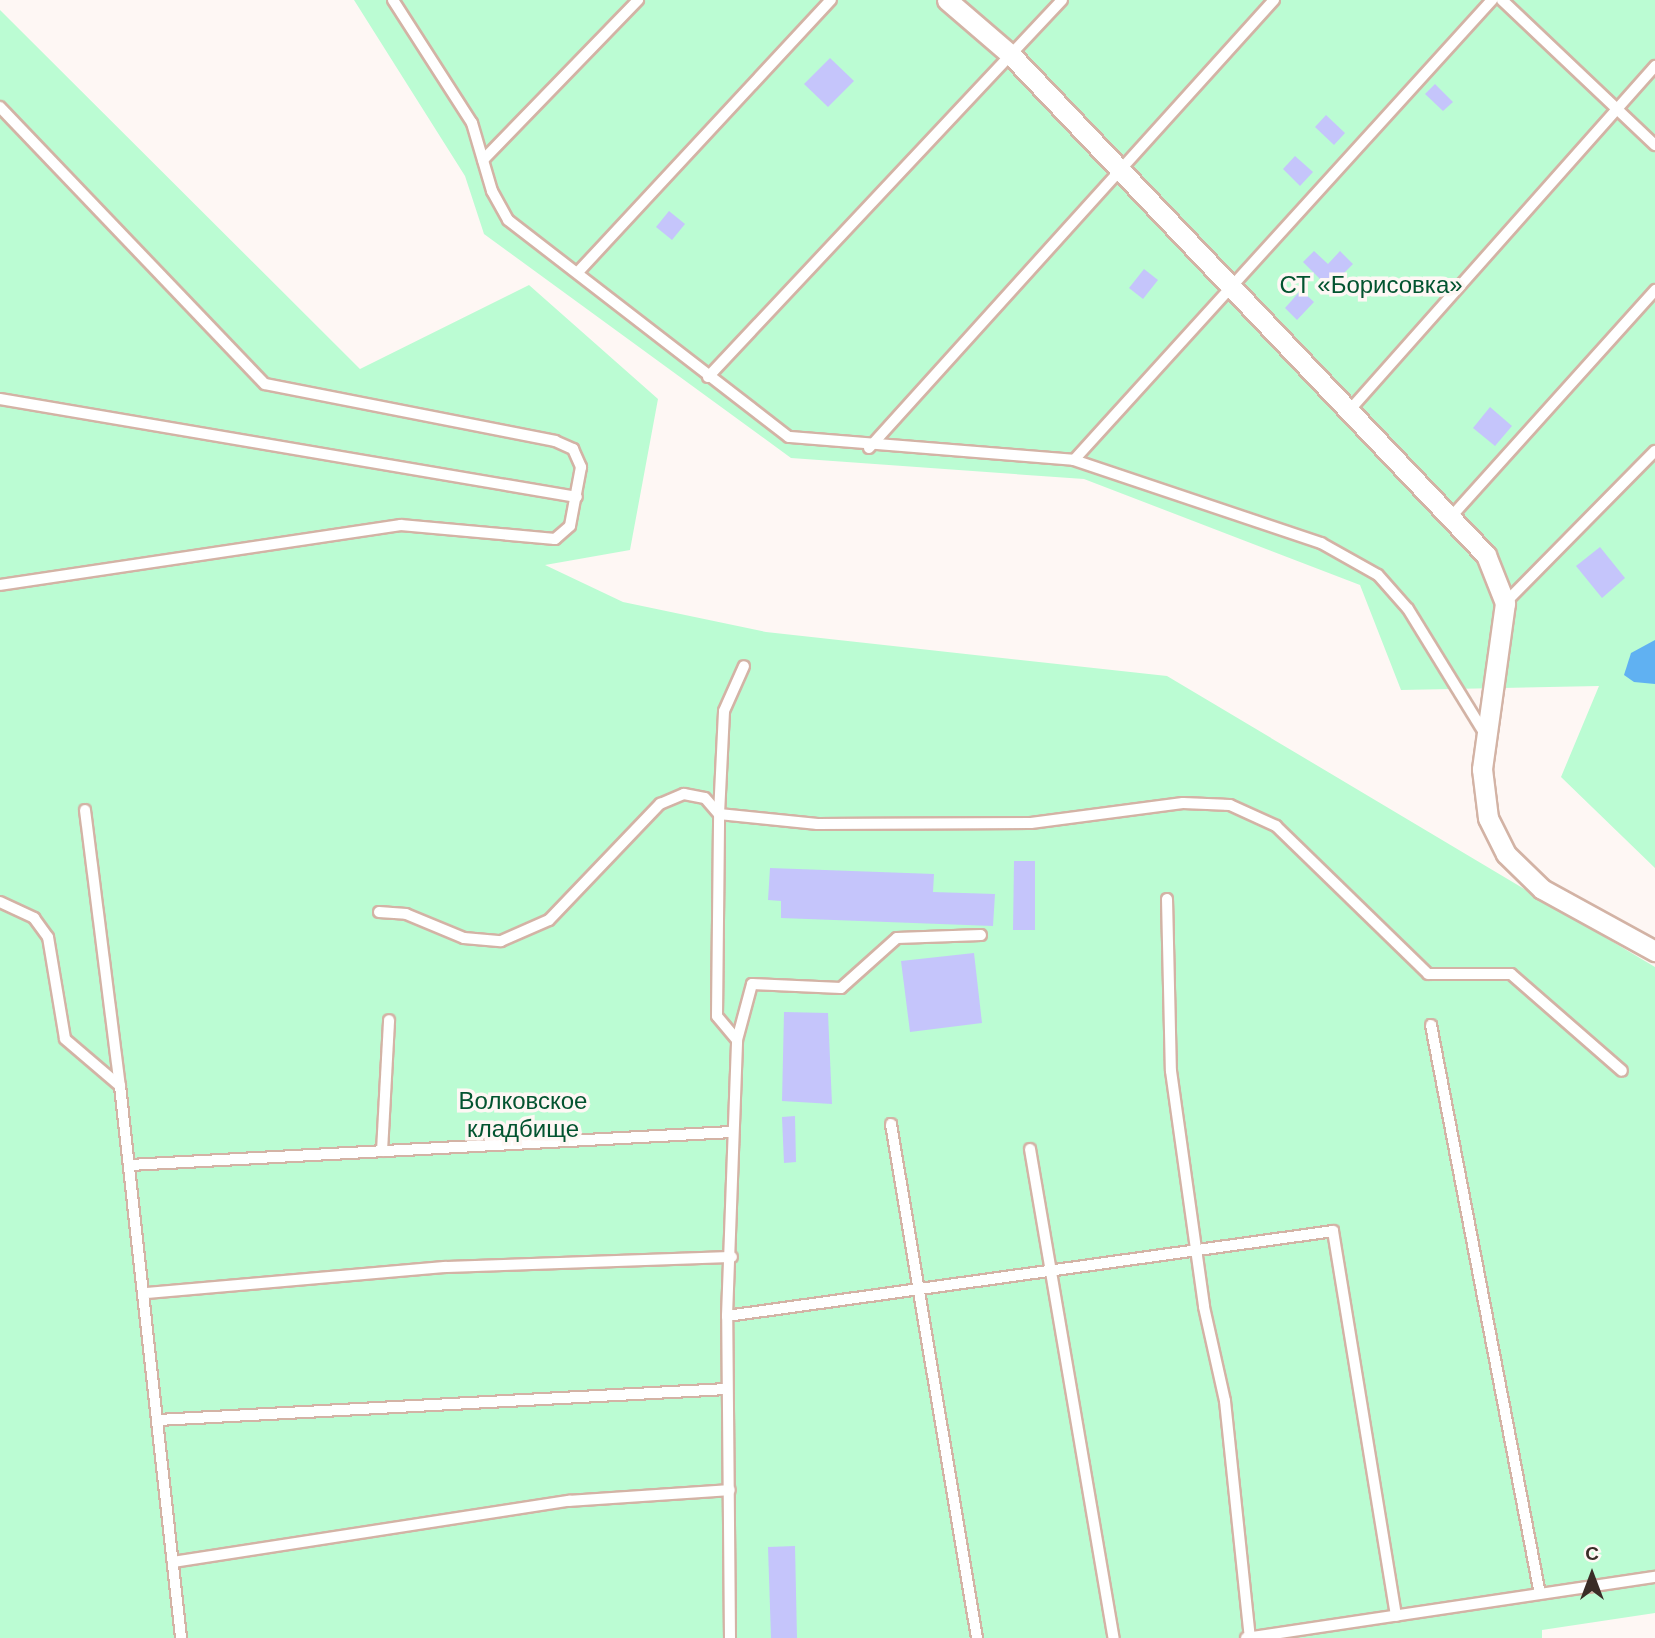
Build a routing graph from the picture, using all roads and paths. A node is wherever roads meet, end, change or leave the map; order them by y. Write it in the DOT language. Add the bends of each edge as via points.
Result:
graph roads {
  1 [pos="394,0"];
  2 [pos="638,0"];
  3 [pos="831,0"];
  4 [pos="947,0"];
  5 [pos="1062,0"];
  6 [pos="1274,0"];
  7 [pos="1492,0"];
  8 [pos="1502,0"];
  9 [pos="1011,55"];
  10 [pos="1655,66"];
  11 [pos="0,107"];
  12 [pos="1617,109"];
  13 [pos="1655,145"];
  14 [pos="483,160"];
  15 [pos="1122,175"];
  16 [pos="579,271"];
  17 [pos="1655,290"];
  18 [pos="1231,292"];
  19 [pos="708,377"];
  20 [pos="0,399"];
  21 [pos="1349,412"];
  22 [pos="869,448"];
  23 [pos="1655,451"];
  24 [pos="1074,460"];
  25 [pos="577,497"];
  26 [pos="1449,518"];
  27 [pos="0,585"];
  28 [pos="1505,603"];
  29 [pos="744,667"];
  30 [pos="1485,735"];
  31 [pos="85,810"];
  32 [pos="719,814"];
  33 [pos="1167,899"];
  34 [pos="0,902"];
  35 [pos="379,912"];
  36 [pos="981,935"];
  37 [pos="1655,951"];
  38 [pos="389,1020"];
  39 [pos="1431,1024"];
  40 [pos="737,1040"];
  41 [pos="1622,1071"];
  42 [pos="120,1086"];
  43 [pos="891,1124"];
  44 [pos="732,1132"];
  45 [pos="1030,1149"];
  46 [pos="382,1151"];
  47 [pos="130,1165"];
  48 [pos="1196,1252"];
  49 [pos="732,1257"];
  50 [pos="1049,1272"];
  51 [pos="917,1291"];
  52 [pos="146,1293"];
  53 [pos="727,1316"];
  54 [pos="727,1390"];
  55 [pos="158,1420"];
  56 [pos="730,1490"];
  57 [pos="173,1562"];
  58 [pos="1655,1577"];
  59 [pos="1540,1594"];
  60 [pos="1396,1616"];
  61 [pos="181,1638"];
  62 [pos="730,1638"];
  63 [pos="977,1638"];
  64 [pos="1114,1638"];
  65 [pos="1248,1638"];
  1 -- 14 [label="lane" via="472,123"];
  2 -- 14 [label="lane"];
  3 -- 16 [label="lane"];
  4 -- 9 [label="street"];
  5 -- 9 [label="lane"];
  6 -- 15 [label="lane"];
  7 -- 18 [label="lane"];
  8 -- 12 [label="lane"];
  9 -- 15 [label="street"];
  9 -- 19 [label="lane"];
  10 -- 12 [label="lane"];
  11 -- 25 [label="lane" via="265,384 555,440 573,449 581,467"];
  12 -- 13 [label="lane"];
  12 -- 21 [label="lane"];
  14 -- 16 [label="lane" via="508,220"];
  15 -- 18 [label="street"];
  15 -- 22 [label="lane"];
  16 -- 19 [label="lane"];
  17 -- 26 [label="lane"];
  18 -- 21 [label="street"];
  18 -- 24 [label="lane"];
  19 -- 22 [label="lane" via="789,437"];
  20 -- 25 [label="lane"];
  21 -- 26 [label="street"];
  22 -- 24 [label="lane"];
  23 -- 28 [label="lane"];
  24 -- 30 [label="lane" via="1238,510 1321,542 1378,575 1408,609"];
  25 -- 27 [label="lane" via="570,526 555,539 401,525"];
  26 -- 28 [label="street" via="1486,555"];
  28 -- 30 [label="street"];
  29 -- 32 [label="lane" via="724,711"];
  30 -- 37 [label="street" via="1488,818 1506,853 1542,889"];
  31 -- 42 [label="lane"];
  32 -- 35 [label="lane" via="705,798 684,794 660,804 549,920 501,941 464,938 406,914"];
  32 -- 40 [label="lane" via="717,1016"];
  32 -- 41 [label="lane" via="817,824 1031,823 1183,803 1230,805 1276,826 1428,974 1511,974"];
  33 -- 48 [label="lane" via="1171,1072"];
  34 -- 42 [label="lane" via="34,918 48,937 65,1039"];
  36 -- 40 [label="lane" via="897,937 841,988 752,984"];
  38 -- 46 [label="lane"];
  39 -- 59 [label="lane"];
  40 -- 44 [label="lane"];
  42 -- 47 [label="lane"];
  43 -- 51 [label="lane"];
  44 -- 46 [label="lane"];
  44 -- 49 [label="lane"];
  45 -- 50 [label="lane"];
  46 -- 47 [label="lane"];
  47 -- 52 [label="lane"];
  48 -- 50 [label="lane"];
  48 -- 60 [label="lane" via="1333,1231"];
  48 -- 65 [label="lane" via="1225,1401"];
  49 -- 52 [label="lane" via="445,1267"];
  49 -- 53 [label="lane"];
  50 -- 51 [label="lane"];
  50 -- 64 [label="lane"];
  51 -- 53 [label="lane"];
  51 -- 63 [label="lane"];
  52 -- 55 [label="lane"];
  53 -- 54 [label="lane"];
  54 -- 55 [label="lane"];
  54 -- 56 [label="lane"];
  55 -- 57 [label="lane"];
  56 -- 57 [label="lane" via="569,1501"];
  56 -- 62 [label="lane"];
  57 -- 61 [label="lane"];
  58 -- 59 [label="lane"];
  59 -- 60 [label="lane"];
  60 -- 65 [label="lane"];
}
